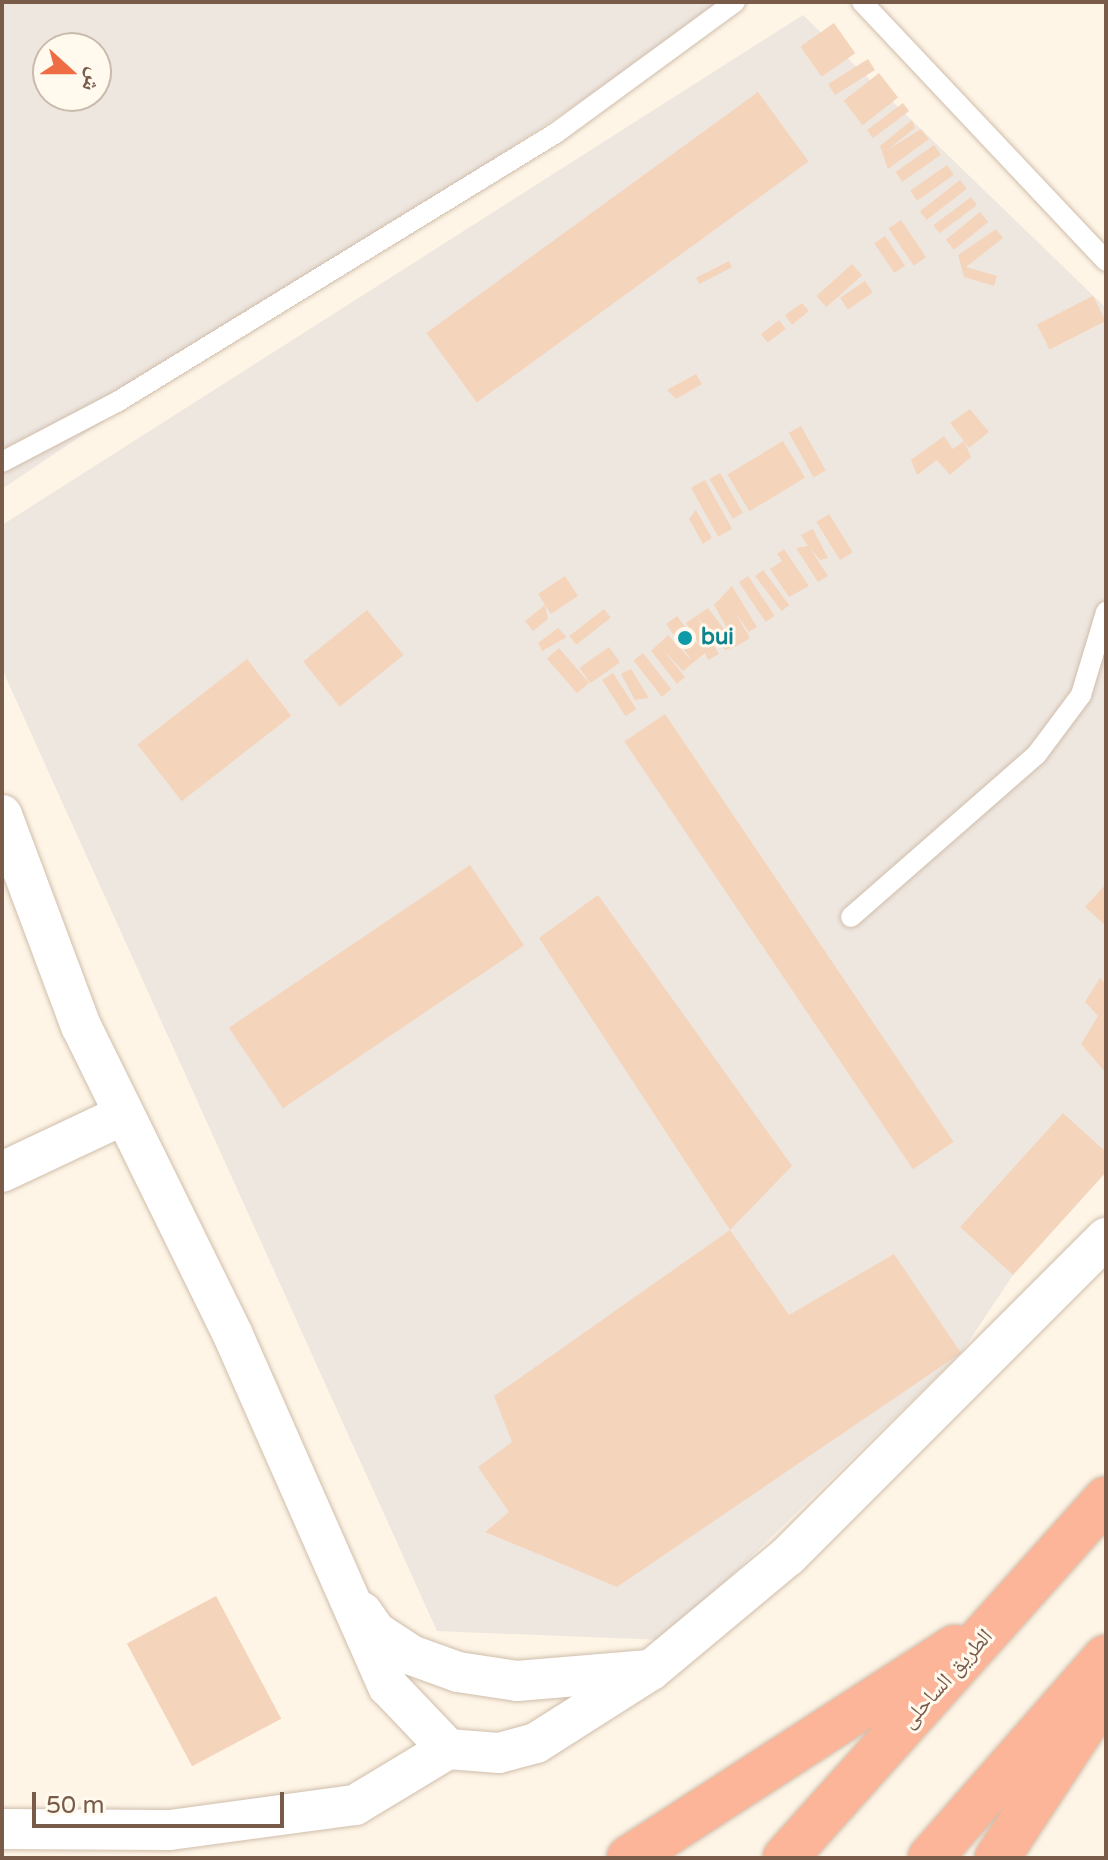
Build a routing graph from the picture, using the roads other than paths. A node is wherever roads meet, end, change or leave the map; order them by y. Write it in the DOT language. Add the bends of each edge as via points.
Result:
graph roads {
  1 [pos="735,2"];
  2 [pos="862,2"];
  3 [pos="1106,261"];
  4 [pos="2,462"];
  5 [pos="1106,612"];
  6 [pos="2,815"];
  7 [pos="2,865"];
  8 [pos="851,917"];
  9 [pos="81,1026"];
  10 [pos="123,1115"];
  11 [pos="2,1172"];
  12 [pos="1106,1238"];
  13 [pos="1106,1499"];
  14 [pos="342,1582"];
  15 [pos="1004,1616"];
  16 [pos="1106,1657"];
  17 [pos="651,1670"];
  18 [pos="1106,1692"];
  19 [pos="448,1749"];
  20 [pos="2,1829"];
  21 [pos="629,1858"];
  22 [pos="785,1858"];
  23 [pos="930,1858"];
  24 [pos="997,1858"];
  1 -- 4 [label="lane" via="556,133 117,402"];
  2 -- 3 [label="lane"];
  5 -- 8 [label="lane" via="1081,695 1037,754"];
  6 -- 9 [label="street"];
  7 -- 9 [label="street"];
  9 -- 10 [label="street"];
  10 -- 11 [label="street"];
  10 -- 14 [label="street" via="233,1335"];
  12 -- 17 [label="street" via="788,1556"];
  13 -- 15 [label="highway, الطريق الساحلى"];
  14 -- 17 [label="street" via="376,1632 411,1655 458,1672 517,1681"];
  14 -- 19 [label="street" via="388,1686"];
  15 -- 21 [label="highway"];
  15 -- 22 [label="highway, الطريق الساحلى"];
  16 -- 23 [label="highway"];
  17 -- 19 [label="street" via="536,1743 499,1753"];
  18 -- 24 [label="highway"];
  19 -- 20 [label="street" via="355,1805 170,1830"];
}
